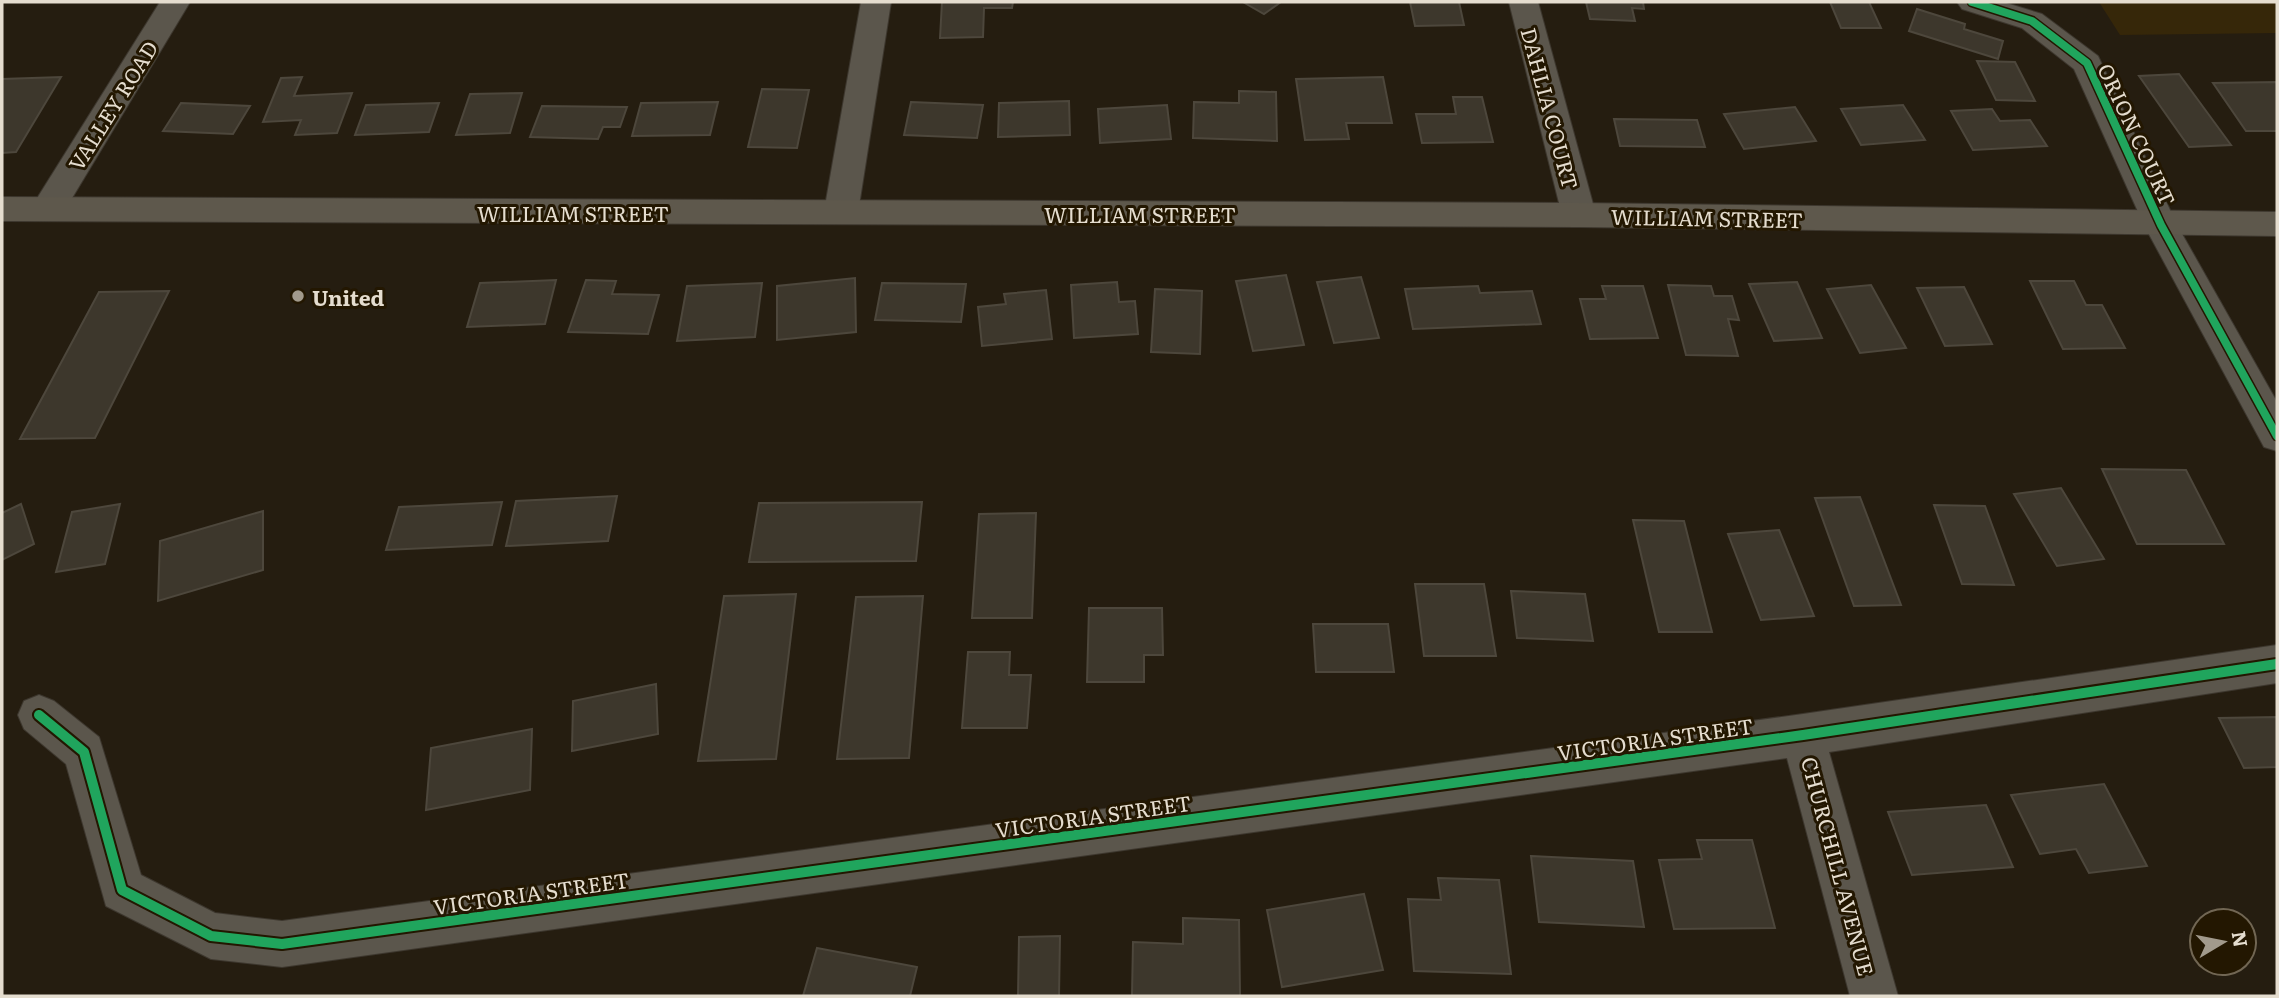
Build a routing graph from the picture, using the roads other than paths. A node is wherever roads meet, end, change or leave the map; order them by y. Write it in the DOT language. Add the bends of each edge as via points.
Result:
graph roads {
  1 [pos="176,2"];
  2 [pos="876,2"];
  3 [pos="1523,2"];
  4 [pos="1972,2"];
  5 [pos="2,209"];
  6 [pos="48,209"];
  7 [pos="841,212"];
  8 [pos="1579,215"];
  9 [pos="2277,224"];
  10 [pos="2161,225"];
  11 [pos="2277,436"];
  12 [pos="2277,664"];
  13 [pos="39,715"];
  14 [pos="1804,735"];
  15 [pos="1874,996"];
  1 -- 6 [label="street, VALLEY ROAD"];
  2 -- 7 [label="street"];
  3 -- 8 [label="street, DAHLIA COURT"];
  4 -- 10 [label="street, ORION COURT" via="2032,21 2087,63"];
  5 -- 6 [label="main road, WILLIAM STREET"];
  6 -- 7 [label="main road, WILLIAM STREET"];
  7 -- 8 [label="main road, WILLIAM STREET"];
  8 -- 10 [label="main road, WILLIAM STREET"];
  9 -- 10 [label="main road, WILLIAM STREET"];
  10 -- 11 [label="street, ORION COURT"];
  12 -- 14 [label="street, VICTORIA STREET"];
  13 -- 14 [label="street, VICTORIA STREET" via="84,752 122,890 212,936 282,944"];
  14 -- 15 [label="street, CHURCHILL AVENUE"];
}
